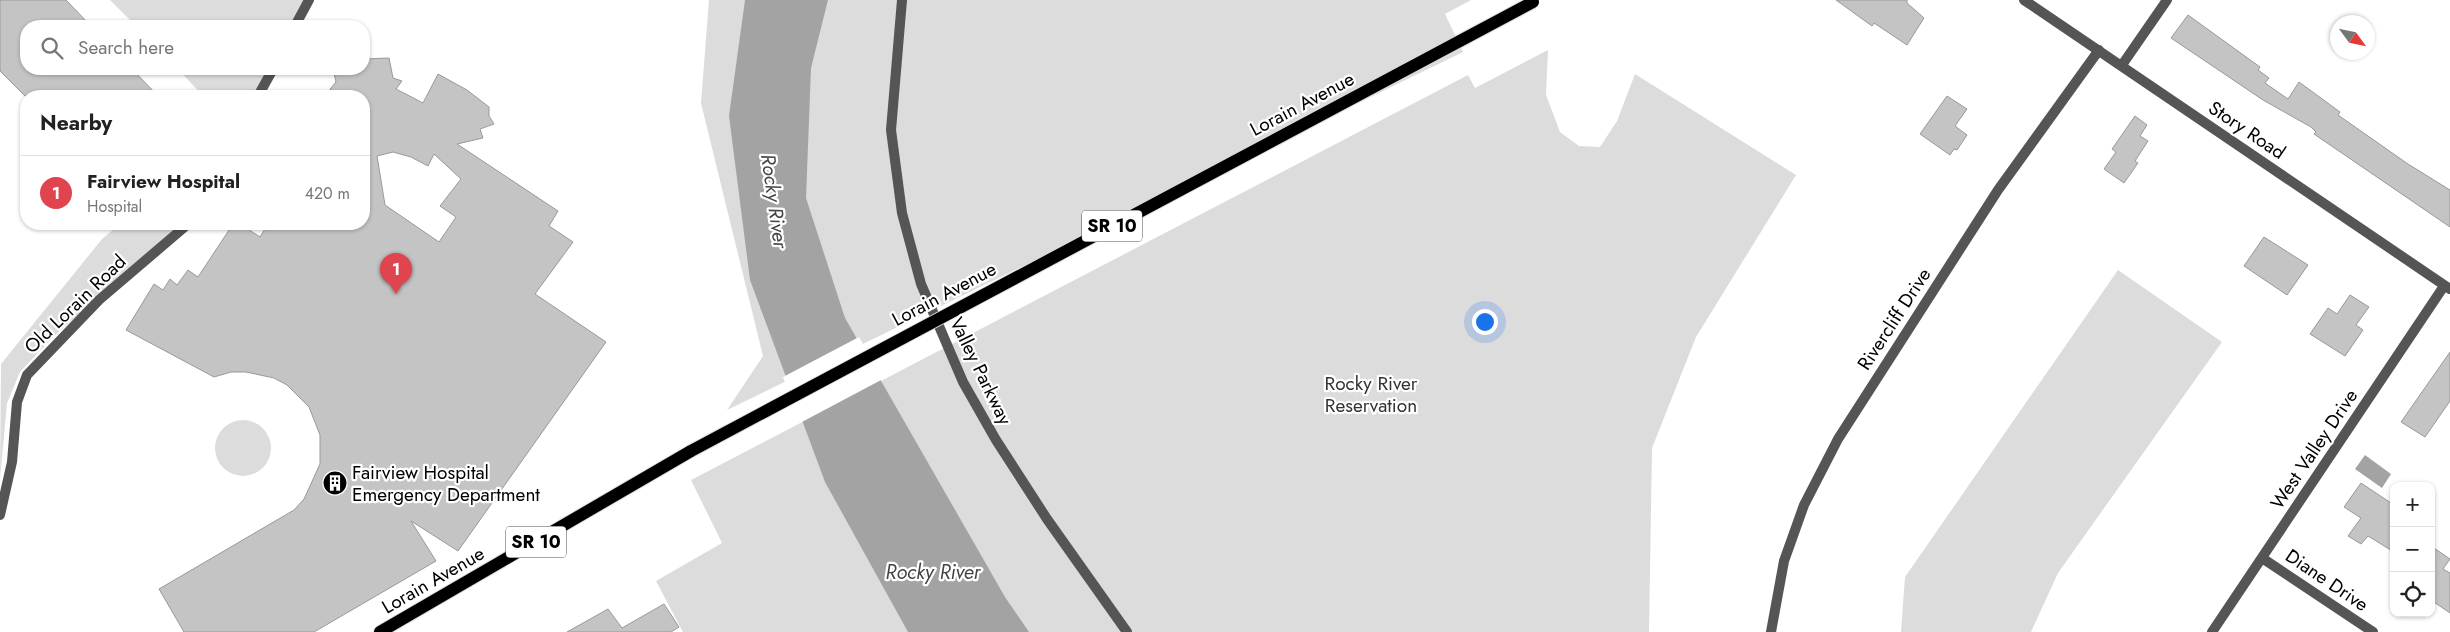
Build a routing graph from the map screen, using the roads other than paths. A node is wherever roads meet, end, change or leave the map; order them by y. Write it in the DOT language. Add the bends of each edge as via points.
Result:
graph roads {
  1 [pos="309,0"];
  2 [pos="902,0"];
  3 [pos="2024,0"];
  4 [pos="2167,0"];
  5 [pos="1535,1"];
  6 [pos="298,20"];
  7 [pos="2099,50"];
  8 [pos="2122,65"];
  9 [pos="270,75"];
  10 [pos="261,90"];
  11 [pos="181,230"];
  12 [pos="2447,287"];
  13 [pos="0,515"];
  14 [pos="2262,558"];
  15 [pos="380,632"];
  16 [pos="1127,632"];
  17 [pos="1771,632"];
  18 [pos="2212,632"];
  19 [pos="2373,632"];
  1 -- 6 [label="street"];
  2 -- 16 [label="street, Valley Parkway" via="891,130 902,213 921,284 963,382 996,440"];
  3 -- 7 [label="street, Story Road"];
  4 -- 8 [label="street"];
  5 -- 15 [label="main road, Lorain Avenue / SR 10, bridge" via="690,451"];
  7 -- 8 [label="street, Story Road"];
  7 -- 17 [label="street, Rivercliff Drive" via="1998,190 1838,439 1804,504 1784,560"];
  8 -- 12 [label="street, Story Road"];
  9 -- 10 [label="street"];
  11 -- 13 [label="street, Old Lorain Road" via="99,300 27,375 17,402 12,462"];
  12 -- 14 [label="street, West Valley Drive"];
  14 -- 18 [label="street, West Valley Drive"];
  14 -- 19 [label="street, Diane Drive"];
}
